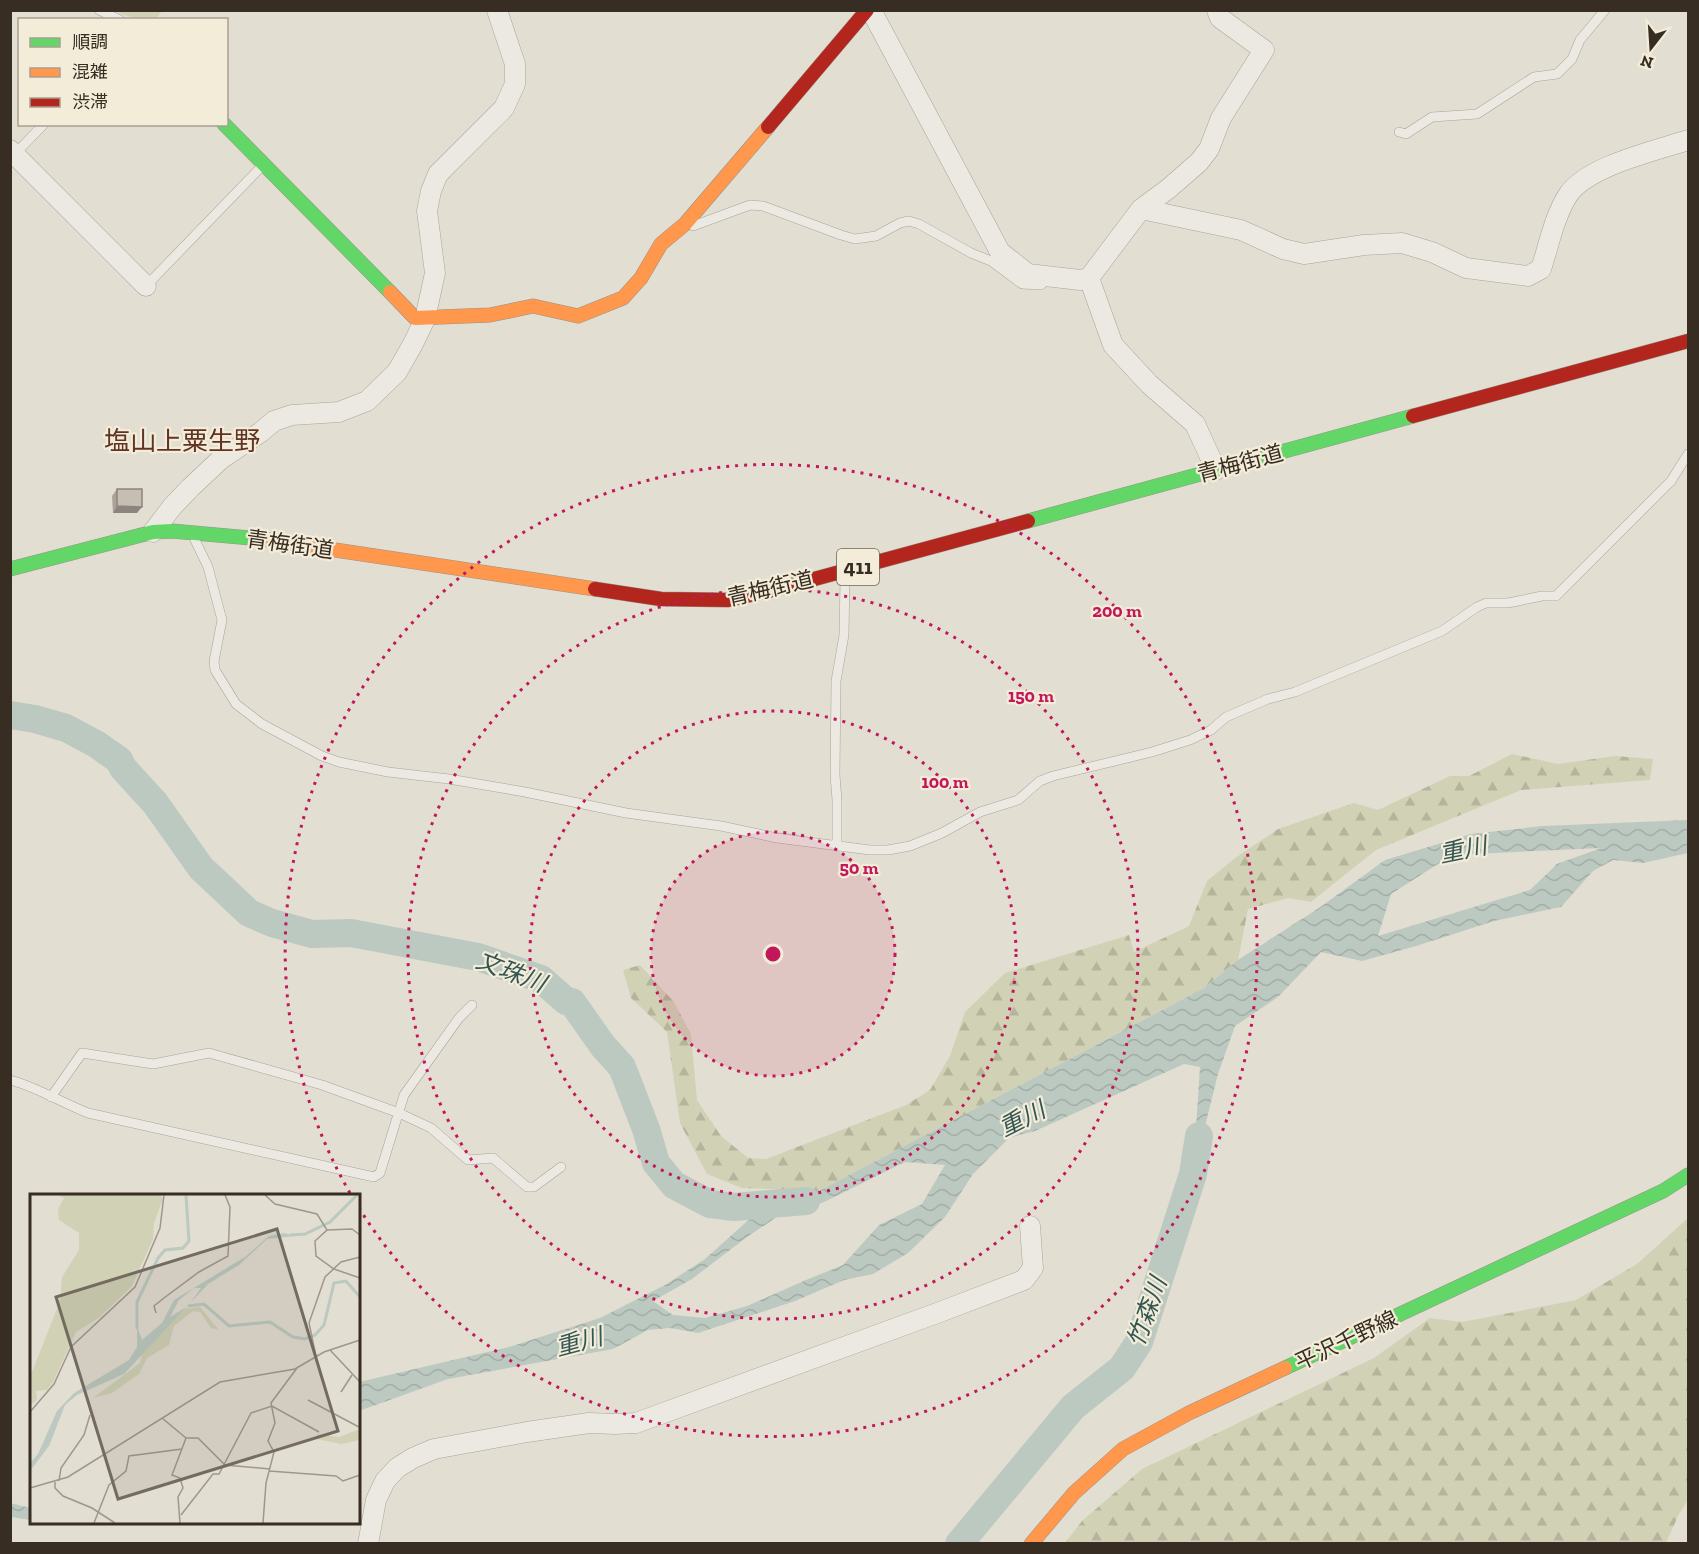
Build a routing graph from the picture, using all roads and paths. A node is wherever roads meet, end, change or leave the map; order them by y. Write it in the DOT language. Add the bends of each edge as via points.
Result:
graph roads {
  1 [pos="99,10"];
  2 [pos="497,10"];
  3 [pos="869,10"];
  4 [pos="1217,10"];
  5 [pos="1605,10"];
  6 [pos="116,18"];
  7 [pos="42,126"];
  8 [pos="227,126"];
  9 [pos="1399,132"];
  10 [pos="1689,140"];
  11 [pos="12,154"];
  12 [pos="264,164"];
  13 [pos="1141,209"];
  14 [pos="685,224"];
  15 [pos="1049,276"];
  16 [pos="1089,278"];
  17 [pos="146,286"];
  18 [pos="424,319"];
  19 [pos="1689,341"];
  20 [pos="1689,454"];
  21 [pos="1215,470"];
  22 [pos="153,532"];
  23 [pos="191,532"];
  24 [pos="10,568"];
  25 [pos="844,571"];
  26 [pos="837,845"];
  27 [pos="472,1005"];
  28 [pos="10,1080"];
  29 [pos="51,1097"];
  30 [pos="399,1113"];
  31 [pos="561,1167"];
  32 [pos="1689,1175"];
  33 [pos="1030,1226"];
  34 [pos="368,1544"];
  35 [pos="1031,1544"];
  1 -- 6 [label="lane"];
  2 -- 18 [label="street" via="514,64 515,84 504,108 438,174 431,191 427,211 435,273"];
  3 -- 14 [label="main road"];
  3 -- 15 [label="street" via="1000,252 1028,274"];
  4 -- 13 [label="street" via="1220,18 1264,50 1221,118 1209,149"];
  5 -- 9 [label="lane" via="1557,74 1534,77 1477,114 1432,117 1406,134"];
  7 -- 11 [label="lane"];
  8 -- 12 [label="main road"];
  10 -- 13 [label="street" via="1582,179 1568,194 1558,215 1541,269 1528,276 1466,268 1402,243 1304,254 1241,230"];
  11 -- 17 [label="street"];
  12 -- 17 [label="lane"];
  12 -- 18 [label="main road" via="416,318"];
  13 -- 16 [label="street"];
  14 -- 15 [label="lane" via="692,227 750,205 764,206 855,238 876,236 909,221 991,261 1022,284 1041,285"];
  14 -- 18 [label="main road" via="661,244 641,278 623,298 578,316 533,306 490,315"];
  15 -- 16 [label="street"];
  16 -- 21 [label="street" via="1113,345 1149,384 1195,424"];
  18 -- 22 [label="street" via="397,372 367,401 339,412 292,415 274,421 221,459 171,507"];
  19 -- 21 [label="main road, 青梅街道 / 411"];
  20 -- 26 [label="lane" via="1671,481 1556,596 1486,603 1442,631 1226,717 1190,740 1040,781 1018,800 980,812 910,846 870,850"];
  21 -- 25 [label="main road, 青梅街道 / 411"];
  22 -- 23 [label="main road, 青梅街道 / 411"];
  22 -- 24 [label="main road, 青梅街道 / 411"];
  23 -- 25 [label="main road, 青梅街道 / 411" via="661,599 728,600"];
  23 -- 26 [label="lane" via="208,567 222,620 213,661 215,669 236,704 262,724 322,756 388,772"];
  25 -- 26 [label="lane" via="844,635 836,681"];
  27 -- 30 [label="lane" via="404,1095"];
  28 -- 29 [label="lane"];
  29 -- 30 [label="lane" via="82,1053 153,1064 209,1053 322,1085"];
  29 -- 30 [label="lane" via="88,1113 374,1177 380,1173"];
  30 -- 31 [label="lane" via="431,1128 468,1160 493,1158 527,1187 534,1187"];
  32 -- 35 [label="main road, 平沢千野線" via="1663,1191 1189,1413 1123,1449 1074,1493"];
  33 -- 34 [label="street" via="1033,1268 1024,1280 940,1312 636,1423 589,1423 527,1431 434,1449 413,1458 397,1467 385,1481 376,1500"];
}
